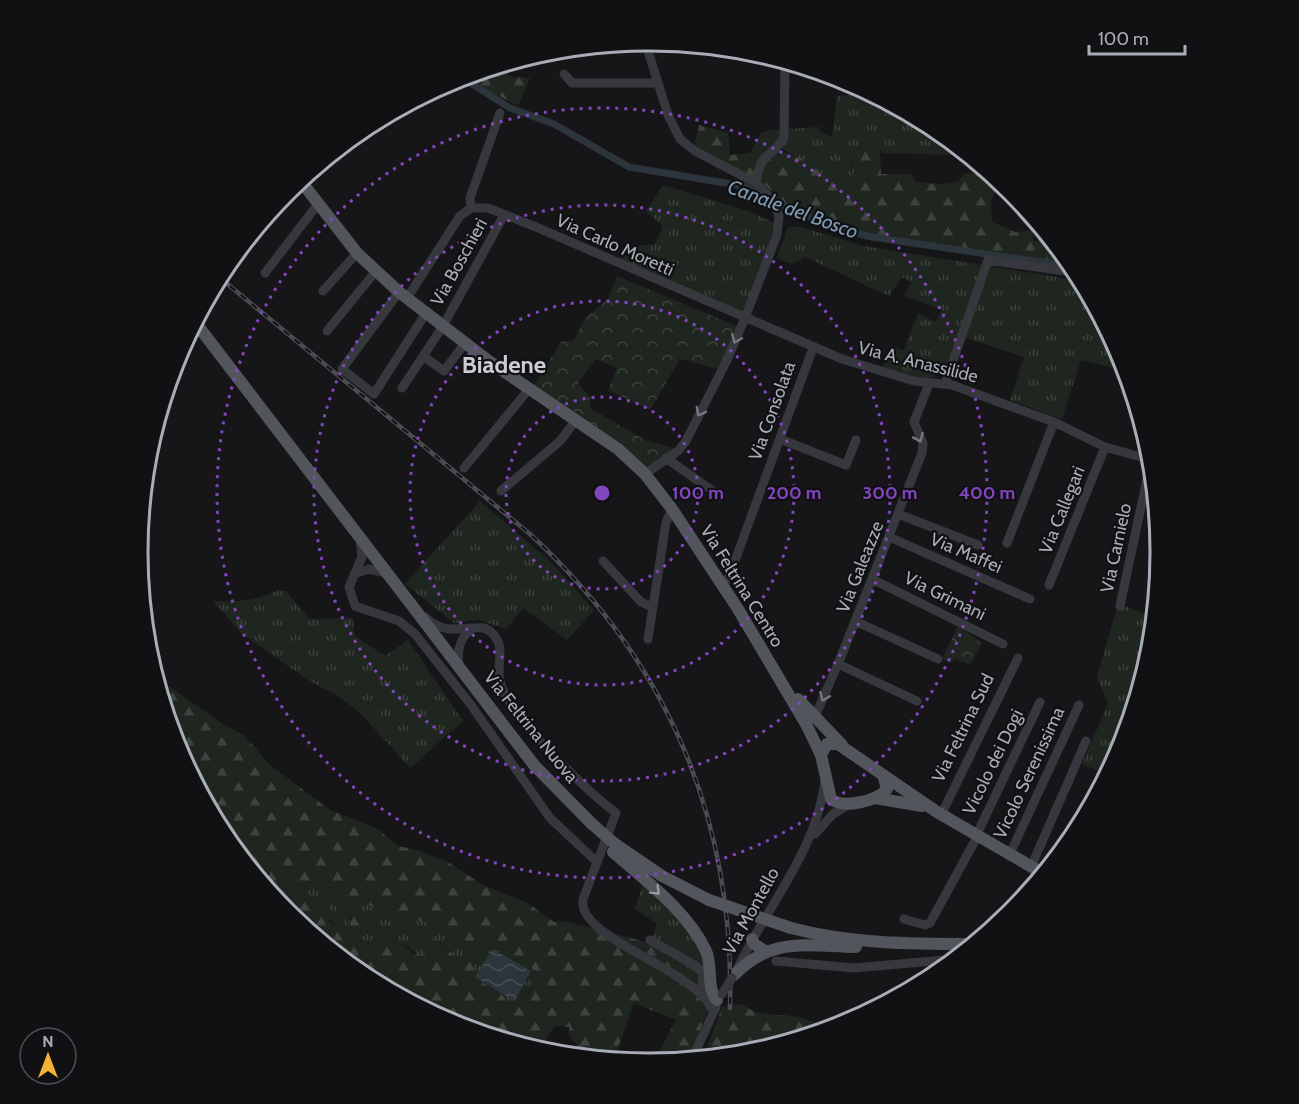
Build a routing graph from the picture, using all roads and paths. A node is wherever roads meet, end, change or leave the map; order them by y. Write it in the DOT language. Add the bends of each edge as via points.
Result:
graph roads {
  1 [pos="648,51"];
  2 [pos="785,70"];
  3 [pos="564,74"];
  4 [pos="658,83"];
  5 [pos="500,113"];
  6 [pos="756,183"];
  7 [pos="306,188"];
  8 [pos="318,204"];
  9 [pos="471,208"];
  10 [pos="504,215"];
  11 [pos="357,254"];
  12 [pos="376,271"];
  13 [pos="1064,271"];
  14 [pos="265,273"];
  15 [pos="323,291"];
  16 [pos="403,295"];
  17 [pos="426,313"];
  18 [pos="745,318"];
  19 [pos="443,326"];
  20 [pos="200,329"];
  21 [pos="327,331"];
  22 [pos="465,343"];
  23 [pos="813,348"];
  24 [pos="423,356"];
  25 [pos="928,384"];
  26 [pos="945,384"];
  27 [pos="402,388"];
  28 [pos="529,389"];
  29 [pos="576,420"];
  30 [pos="1054,422"];
  31 [pos="780,439"];
  32 [pos="856,440"];
  33 [pos="1105,447"];
  34 [pos="1141,457"];
  35 [pos="666,458"];
  36 [pos="464,468"];
  37 [pos="645,474"];
  38 [pos="1146,487"];
  39 [pos="501,491"];
  40 [pos="720,497"];
  41 [pos="672,509"];
  42 [pos="898,514"];
  43 [pos="359,534"];
  44 [pos="889,537"];
  45 [pos="1007,543"];
  46 [pos="978,545"];
  47 [pos="603,561"];
  48 [pos="354,574"];
  49 [pos="390,575"];
  50 [pos="872,579"];
  51 [pos="722,585"];
  52 [pos="1049,585"];
  53 [pos="1030,599"];
  54 [pos="410,602"];
  55 [pos="1120,606"];
  56 [pos="652,607"];
  57 [pos="855,621"];
  58 [pos="472,628"];
  59 [pos="648,639"];
  60 [pos="1002,644"];
  61 [pos="1018,658"];
  62 [pos="938,659"];
  63 [pos="838,664"];
  64 [pos="459,667"];
  65 [pos="917,701"];
  66 [pos="1040,702"];
  67 [pos="1079,705"];
  68 [pos="810,721"];
  69 [pos="1086,741"];
  70 [pos="845,748"];
  71 [pos="821,755"];
  72 [pos="825,778"];
  73 [pos="884,778"];
  74 [pos="871,798"];
  75 [pos="853,803"];
  76 [pos="939,814"];
  77 [pos="976,836"];
  78 [pos="808,843"];
  79 [pos="614,848"];
  80 [pos="1010,856"];
  81 [pos="597,862"];
  82 [pos="1031,867"];
  83 [pos="1036,870"];
  84 [pos="904,919"];
  85 [pos="752,939"];
  86 [pos="650,940"];
  87 [pos="893,944"];
  88 [pos="960,944"];
  89 [pos="772,952"];
  90 [pos="939,960"];
  91 [pos="733,976"];
  92 [pos="713,1003"];
  93 [pos="695,1051"];
  1 -- 4 [label="street"];
  2 -- 6 [label="street" via="784,136 762,158"];
  3 -- 4 [label="street" via="572,83"];
  4 -- 6 [label="street" via="680,139"];
  5 -- 9 [label="street" via="470,198"];
  6 -- 18 [label="street" via="773,201 779,216 777,235"];
  7 -- 8 [label="main road, Via Feltrina Centro"];
  8 -- 11 [label="main road, Via Feltrina Centro"];
  8 -- 14 [label="street"];
  9 -- 10 [label="street, Via Carlo Moretti" via="488,208"];
  9 -- 16 [label="street" via="460,216"];
  10 -- 18 [label="street, Via Carlo Moretti"];
  10 -- 19 [label="street, Via Boschieri"];
  11 -- 12 [label="main road, Via Feltrina Centro"];
  11 -- 15 [label="street"];
  12 -- 16 [label="main road, Via Feltrina Centro"];
  12 -- 21 [label="street"];
  13 -- 26 [label="street" via="988,260"];
  16 -- 17 [label="main road, Via Feltrina Centro"];
  16 -- 17 [label="street" via="342,369 374,394"];
  17 -- 19 [label="main road, Via Feltrina Centro"];
  18 -- 23 [label="street, Via A. Anassilide"];
  18 -- 35 [label="street, one-way" via="686,441"];
  19 -- 22 [label="main road, Via Feltrina Centro"];
  19 -- 24 [label="street, Via Boschieri"];
  20 -- 43 [label="main road, Via Feltrina Nuova"];
  22 -- 24 [label="street" via="444,371"];
  22 -- 28 [label="main road, Via Feltrina Centro"];
  23 -- 25 [label="street, Via A. Anassilide"];
  23 -- 31 [label="street, Via Consolata"];
  24 -- 27 [label="street, Via Boschieri"];
  25 -- 26 [label="street, Via A. Anassilide"];
  25 -- 42 [label="street, Via Galeazze, one-way" via="914,422 923,451"];
  26 -- 30 [label="street, Via A. Anassilide"];
  28 -- 29 [label="main road, Via Feltrina Centro"];
  28 -- 36 [label="street"];
  29 -- 37 [label="main road, Via Feltrina Centro" via="618,449"];
  29 -- 39 [label="street" via="560,441"];
  30 -- 33 [label="street, Via A. Anassilide"];
  30 -- 45 [label="street"];
  31 -- 32 [label="street" via="846,465"];
  31 -- 51 [label="street, Via Consolata" via="729,577"];
  33 -- 34 [label="street, Via A. Anassilide"];
  33 -- 52 [label="street, Via Callegari"];
  35 -- 37 [label="street"];
  35 -- 40 [label="street"];
  37 -- 41 [label="main road, Via Feltrina Centro"];
  38 -- 55 [label="street, Via Carnielo"];
  41 -- 51 [label="main road, Via Feltrina Centro"];
  41 -- 56 [label="street"];
  42 -- 44 [label="street, Via Galeazze"];
  42 -- 46 [label="street"];
  43 -- 48 [label="street" via="362,557"];
  43 -- 49 [label="main road, Via Feltrina Nuova"];
  44 -- 50 [label="street, Via Galeazze"];
  44 -- 53 [label="street, Via Maffei"];
  47 -- 56 [label="street" via="640,602"];
  48 -- 49 [label="street" via="369,569"];
  48 -- 81 [label="street" via="349,593 356,606 399,621 415,634 471,705 550,818"];
  49 -- 54 [label="main road, Via Feltrina Nuova"];
  50 -- 57 [label="street, Via Galeazze"];
  50 -- 60 [label="street, Via Grimani"];
  51 -- 68 [label="main road, Via Feltrina Centro" via="777,676"];
  54 -- 58 [label="street" via="430,622 445,629"];
  54 -- 64 [label="main road, Via Feltrina Nuova"];
  56 -- 59 [label="street"];
  57 -- 62 [label="street"];
  57 -- 63 [label="street, Via Galeazze"];
  58 -- 64 [label="street" via="458,649"];
  58 -- 81 [label="street" via="490,630 500,643 501,685 517,712 581,783 616,813"];
  61 -- 76 [label="street, Via Feltrina Sud"];
  63 -- 65 [label="street"];
  63 -- 68 [label="street, Via Galeazze, one-way"];
  64 -- 79 [label="main road, Via Feltrina Nuova, bridge" via="534,765 591,829"];
  66 -- 77 [label="street, Vicolo dei Dogi"];
  67 -- 80 [label="street, Vicolo Serenissima"];
  68 -- 70 [label="main road"];
  68 -- 71 [label="main road"];
  69 -- 82 [label="street"];
  70 -- 71 [label="main road" via="830,743"];
  70 -- 73 [label="main road, Via Feltrina Sud"];
  71 -- 72 [label="main road"];
  72 -- 75 [label="main road" via="833,802"];
  72 -- 78 [label="street, Via Montello" via="819,816"];
  73 -- 74 [label="main road" via="886,791"];
  73 -- 76 [label="main road, Via Feltrina Sud"];
  74 -- 75 [label="main road"];
  74 -- 76 [label="main road, Via Feltrina Sud" via="911,803"];
  75 -- 78 [label="street, Via Montello" via="833,813"];
  76 -- 77 [label="main road, Via Feltrina Sud"];
  77 -- 80 [label="main road, Via Feltrina Sud"];
  77 -- 84 [label="street, Vicolo dei Dogi" via="930,923"];
  78 -- 85 [label="street, Via Montello"];
  79 -- 87 [label="main road, Via Feltrina Nuova, bridge" via="709,900 819,935"];
  79 -- 92 [label="main road, one-way" via="693,931 707,953"];
  80 -- 82 [label="main road, Via Feltrina Sud"];
  81 -- 92 [label="street" via="583,899 588,918"];
  82 -- 83 [label="main road, Via Feltrina Sud"];
  85 -- 89 [label="main road" via="754,944"];
  85 -- 91 [label="street, Via Montello"];
  86 -- 92 [label="street" via="696,966 703,973"];
  87 -- 88 [label="main road, Via Feltrina Nuova"];
  87 -- 89 [label="main road" via="788,944"];
  89 -- 90 [label="street" via="854,968"];
  89 -- 91 [label="main road"];
  91 -- 92 [label="street, Via Montello, bridge"];
  92 -- 93 [label="street, Via Montello"];
}
